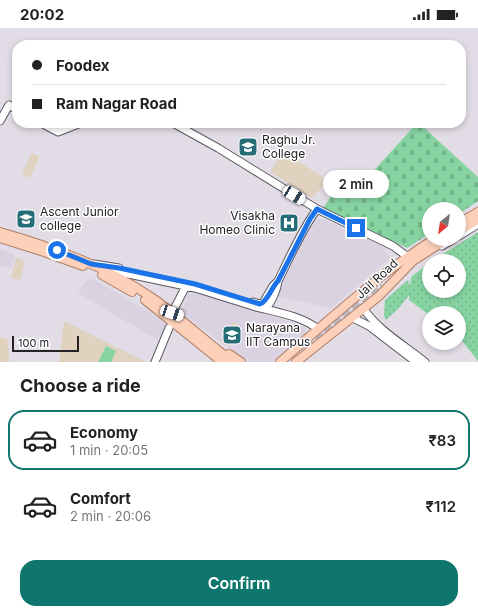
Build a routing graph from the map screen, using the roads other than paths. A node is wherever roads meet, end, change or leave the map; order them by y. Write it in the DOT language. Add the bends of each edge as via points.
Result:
graph roads {
  1 [pos="12,107"];
  2 [pos="0,121"];
  3 [pos="50,128"];
  4 [pos="68,128"];
  5 [pos="182,128"];
  6 [pos="317,209"];
  7 [pos="478,212"];
  8 [pos="466,219"];
  9 [pos="478,220"];
  10 [pos="478,224"];
  11 [pos="466,228"];
  12 [pos="0,232"];
  13 [pos="466,232"];
  14 [pos="0,238"];
  15 [pos="426,246"];
  16 [pos="434,246"];
  17 [pos="442,246"];
  18 [pos="413,258"];
  19 [pos="88,266"];
  20 [pos="392,268"];
  21 [pos="104,270"];
  22 [pos="397,276"];
  23 [pos="278,281"];
  24 [pos="186,286"];
  25 [pos="223,294"];
  26 [pos="363,308"];
  27 [pos="265,309"];
  28 [pos="169,314"];
  29 [pos="352,318"];
  30 [pos="174,324"];
  31 [pos="318,329"];
  32 [pos="155,362"];
  33 [pos="214,362"];
  34 [pos="222,362"];
  35 [pos="233,362"];
  36 [pos="241,362"];
  37 [pos="280,362"];
  38 [pos="296,362"];
  39 [pos="416,362"];
  40 [pos="425,362"];
  1 -- 2 [label="street" via="9,105"];
  3 -- 4 [label="street" via="58,132"];
  5 -- 6 [label="street"];
  6 -- 18 [label="street"];
  6 -- 23 [label="street"];
  7 -- 8 [label="main road"];
  9 -- 11 [label="main road"];
  10 -- 13 [label="street"];
  12 -- 19 [label="main road" via="57,250"];
  14 -- 19 [label="main road"];
  15 -- 18 [label="main road, Jail Road"];
  16 -- 18 [label="main road, Jail Road"];
  17 -- 18 [label="street" via="429,254"];
  18 -- 20 [label="main road, Jail Road"];
  18 -- 22 [label="main road, Jail Road"];
  19 -- 21 [label="main road"];
  19 -- 25 [label="street" via="119,268 195,284"];
  19 -- 28 [label="main road"];
  20 -- 22 [label="main road" via="382,284"];
  20 -- 31 [label="main road, Jail Road"];
  21 -- 24 [label="street"];
  21 -- 28 [label="main road" via="151,297"];
  22 -- 26 [label="main road, Jail Road" via="382,293"];
  23 -- 25 [label="street" via="260,304"];
  23 -- 27 [label="street" via="278,286"];
  24 -- 25 [label="street"];
  24 -- 28 [label="street"];
  25 -- 27 [label="street" via="256,308"];
  26 -- 29 [label="main road, Jail Road"];
  26 -- 40 [label="street" via="385,332"];
  27 -- 31 [label="street" via="309,322"];
  28 -- 30 [label="main road"];
  28 -- 33 [label="main road" via="170,325"];
  28 -- 36 [label="main road" via="181,316"];
  29 -- 38 [label="main road, Jail Road"];
  29 -- 39 [label="street" via="369,326"];
  30 -- 32 [label="street"];
  30 -- 34 [label="main road"];
  30 -- 35 [label="main road"];
  31 -- 37 [label="main road, Jail Road"];
}
